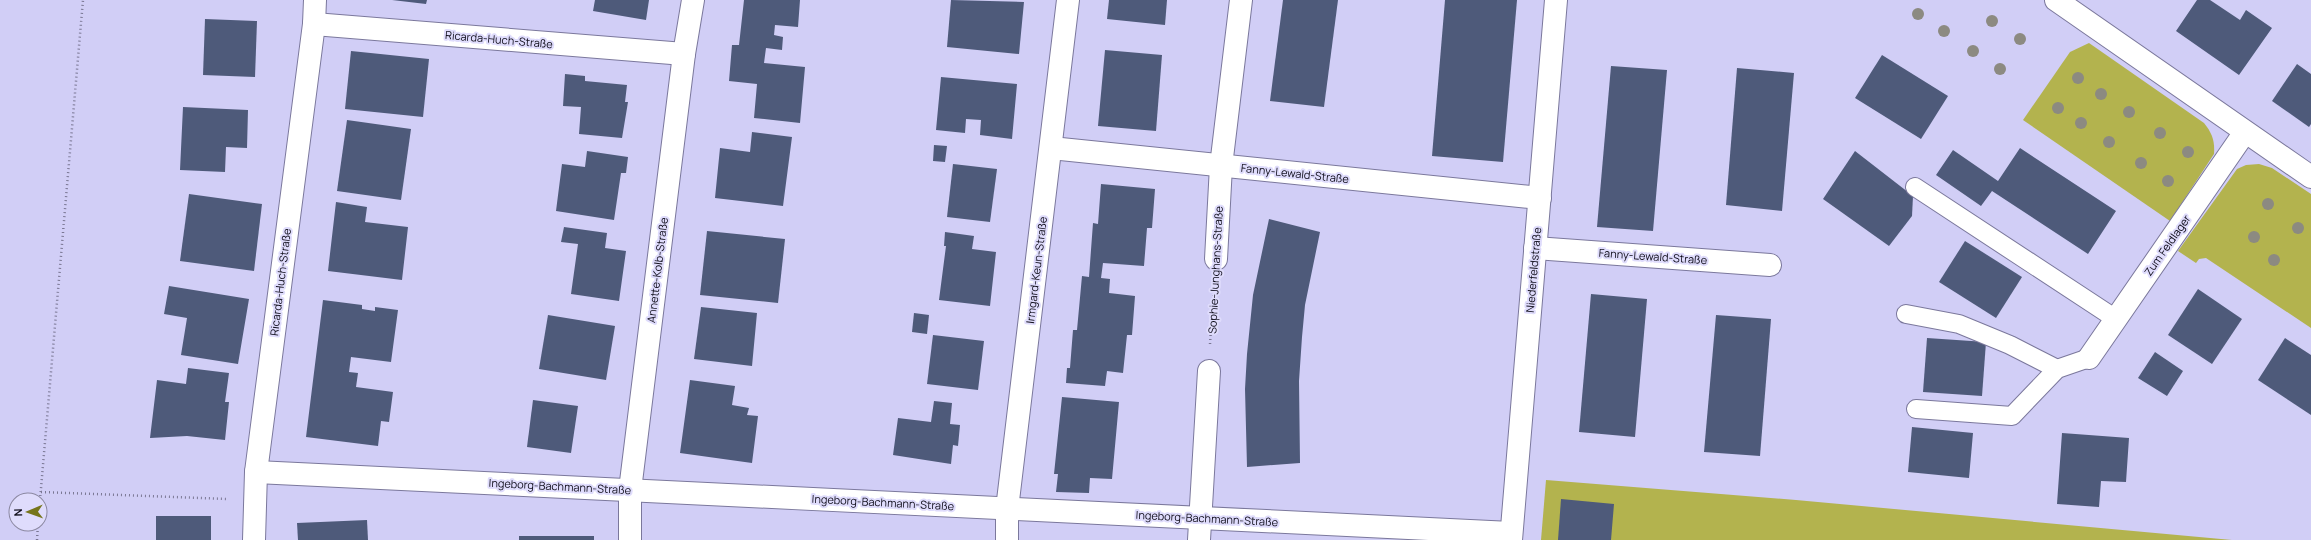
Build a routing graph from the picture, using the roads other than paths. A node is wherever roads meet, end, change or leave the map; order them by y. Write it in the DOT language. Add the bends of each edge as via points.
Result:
graph roads {
  1 [pos="315,0"];
  2 [pos="693,0"];
  3 [pos="1068,0"];
  4 [pos="1241,0"];
  5 [pos="1556,0"];
  6 [pos="2056,0"];
  7 [pos="314,24"];
  8 [pos="684,54"];
  9 [pos="2245,132"];
  10 [pos="1051,148"];
  11 [pos="1221,166"];
  12 [pos="2311,177"];
  13 [pos="1915,187"];
  14 [pos="1540,198"];
  15 [pos="1535,248"];
  16 [pos="1216,259"];
  17 [pos="1770,265"];
  18 [pos="1906,314"];
  19 [pos="2116,319"];
  20 [pos="2089,358"];
  21 [pos="2057,369"];
  22 [pos="1209,371"];
  23 [pos="1916,409"];
  24 [pos="256,472"];
  25 [pos="630,490"];
  26 [pos="1007,509"];
  27 [pos="1200,518"];
  28 [pos="1511,537"];
  29 [pos="254,540"];
  30 [pos="630,540"];
  31 [pos="1007,540"];
  32 [pos="1199,540"];
  1 -- 7 [label="street, Ricarda-Huch-Straße"];
  2 -- 8 [label="street, Annette-Kolb-Straße"];
  3 -- 10 [label="street, Irmgard-Keun-Straße"];
  4 -- 11 [label="street, Sophie-Junghans-Straße"];
  5 -- 14 [label="street, Niederfeldstraße"];
  6 -- 9 [label="street"];
  7 -- 8 [label="street, Ricarda-Huch-Straße"];
  7 -- 24 [label="street, Ricarda-Huch-Straße"];
  8 -- 25 [label="street, Annette-Kolb-Straße"];
  9 -- 12 [label="street"];
  9 -- 19 [label="street, Zum Feldlager"];
  10 -- 11 [label="street, Fanny-Lewald-Straße"];
  10 -- 26 [label="street, Irmgard-Keun-Straße"];
  11 -- 14 [label="street, Fanny-Lewald-Straße"];
  11 -- 16 [label="street, Sophie-Junghans-Straße"];
  13 -- 19 [label="lane"];
  14 -- 15 [label="street, Niederfeldstraße"];
  15 -- 17 [label="street, Fanny-Lewald-Straße"];
  15 -- 28 [label="street, Niederfeldstraße"];
  18 -- 21 [label="lane" via="1959,324 2010,345"];
  19 -- 20 [label="street, Zum Feldlager"];
  20 -- 21 [label="lane"];
  21 -- 23 [label="lane" via="2012,416"];
  22 -- 27 [label="street"];
  24 -- 25 [label="street, Ingeborg-Bachmann-Straße"];
  24 -- 29 [label="street, Ricarda-Huch-Straße"];
  25 -- 26 [label="street, Ingeborg-Bachmann-Straße"];
  25 -- 30 [label="street, Annette-Kolb-Straße"];
  26 -- 27 [label="street, Ingeborg-Bachmann-Straße"];
  26 -- 31 [label="street, Irmgard-Keun-Straße"];
  27 -- 28 [label="street, Ingeborg-Bachmann-Straße"];
  27 -- 32 [label="street"];
}
